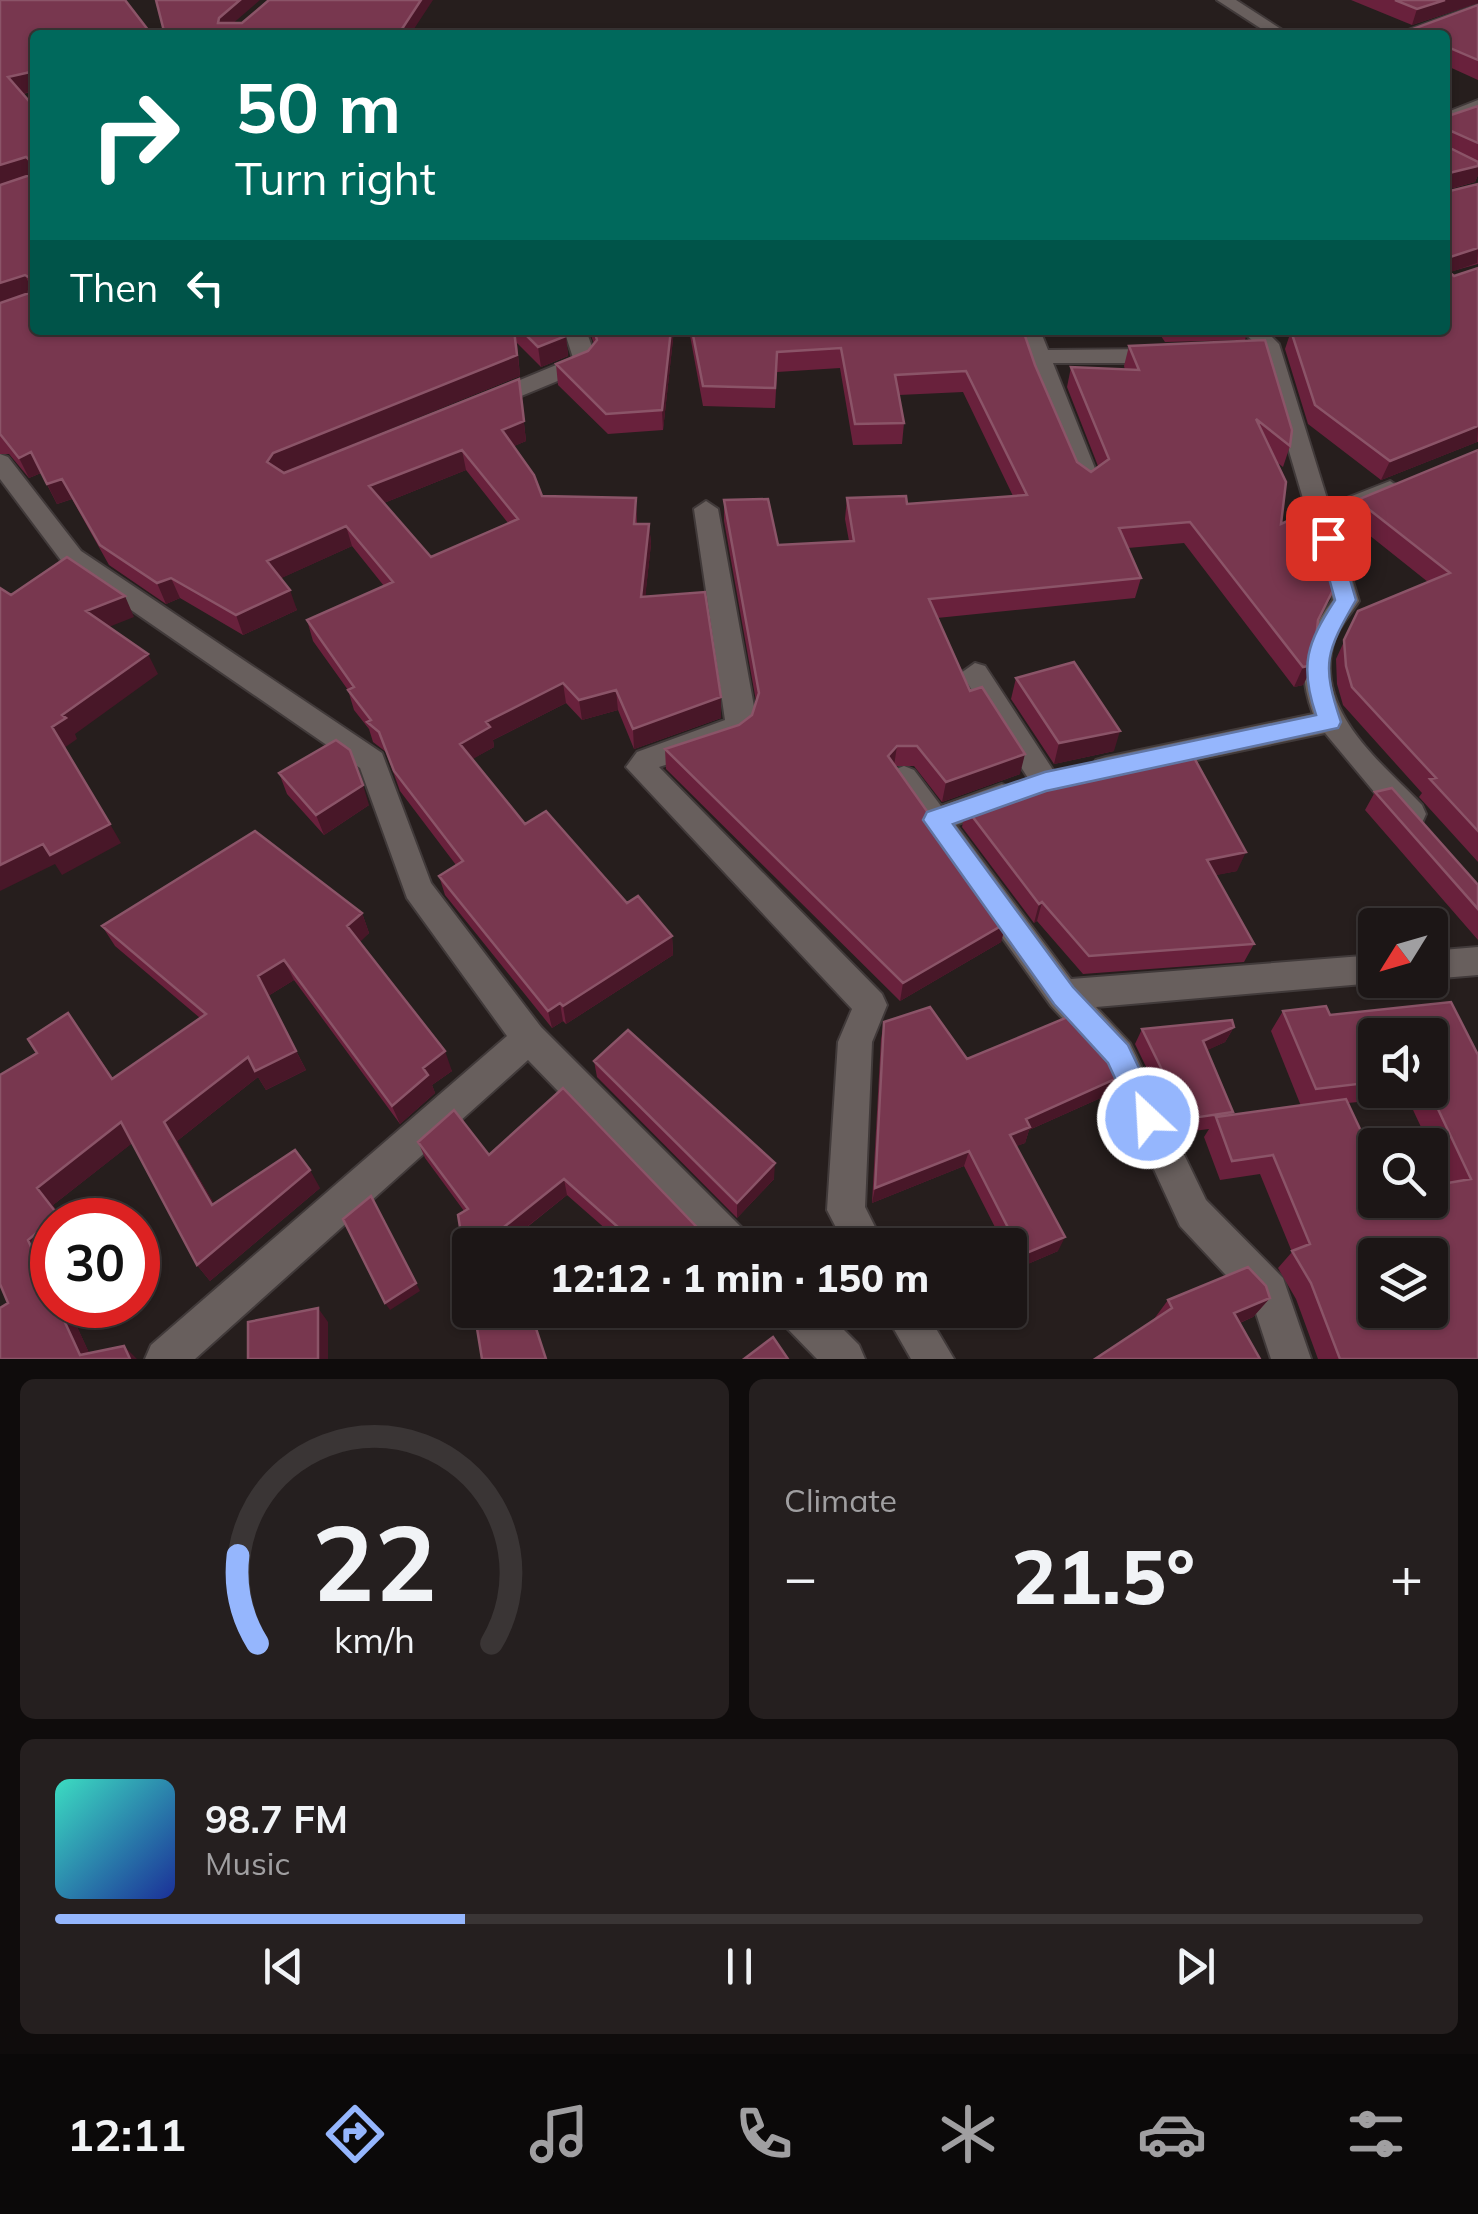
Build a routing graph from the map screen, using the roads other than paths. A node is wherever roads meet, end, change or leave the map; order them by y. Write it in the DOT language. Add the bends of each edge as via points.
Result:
graph roads {
  1 [pos="1225,0"];
  2 [pos="1478,10"];
  3 [pos="1274,30"];
  4 [pos="1418,30"];
  5 [pos="1478,105"];
  6 [pos="1450,117"];
  7 [pos="578,335"];
  8 [pos="1031,335"];
  9 [pos="1296,335"];
  10 [pos="1262,341"];
  11 [pos="1232,351"];
  12 [pos="1179,355"];
  13 [pos="1042,357"];
  14 [pos="467,410"];
  15 [pos="0,462"];
  16 [pos="1088,481"];
  17 [pos="1409,481"];
  18 [pos="706,508"];
  19 [pos="1322,516"];
  20 [pos="975,673"];
  21 [pos="1330,722"];
  22 [pos="904,778"];
  23 [pos="1045,781"];
  24 [pos="936,820"];
  25 [pos="1428,834"];
  26 [pos="1478,960"];
  27 [pos="1448,962"];
  28 [pos="1358,970"];
  29 [pos="1063,995"];
  30 [pos="529,1038"];
  31 [pos="716,1228"];
  32 [pos="856,1228"];
  33 [pos="815,1328"];
  34 [pos="914,1328"];
  35 [pos="165,1359"];
  36 [pos="845,1359"];
  37 [pos="934,1359"];
  38 [pos="1291,1359"];
  1 -- 3 [label="street"];
  2 -- 4 [label="street"];
  5 -- 6 [label="street"];
  7 -- 14 [label="street" via="582,363"];
  8 -- 13 [label="street"];
  9 -- 10 [label="street"];
  10 -- 11 [label="street"];
  10 -- 19 [label="street"];
  12 -- 13 [label="street"];
  13 -- 16 [label="street"];
  15 -- 30 [label="street" via="72,557 372,761 418,889"];
  17 -- 19 [label="street"];
  18 -- 32 [label="street" via="741,712 738,726 641,767 870,1005 855,1042 846,1210"];
  19 -- 21 [label="street" via="1346,600 1320,642 1318,688"];
  20 -- 23 [label="street"];
  21 -- 23 [label="street"];
  21 -- 25 [label="street"];
  22 -- 24 [label="street"];
  23 -- 24 [label="street"];
  24 -- 29 [label="street"];
  26 -- 27 [label="street"];
  28 -- 29 [label="street"];
  29 -- 38 [label="street" via="1118,1054 1193,1214 1269,1292"];
  30 -- 31 [label="street"];
  30 -- 35 [label="street"];
  33 -- 36 [label="street"];
  34 -- 37 [label="street"];
}
